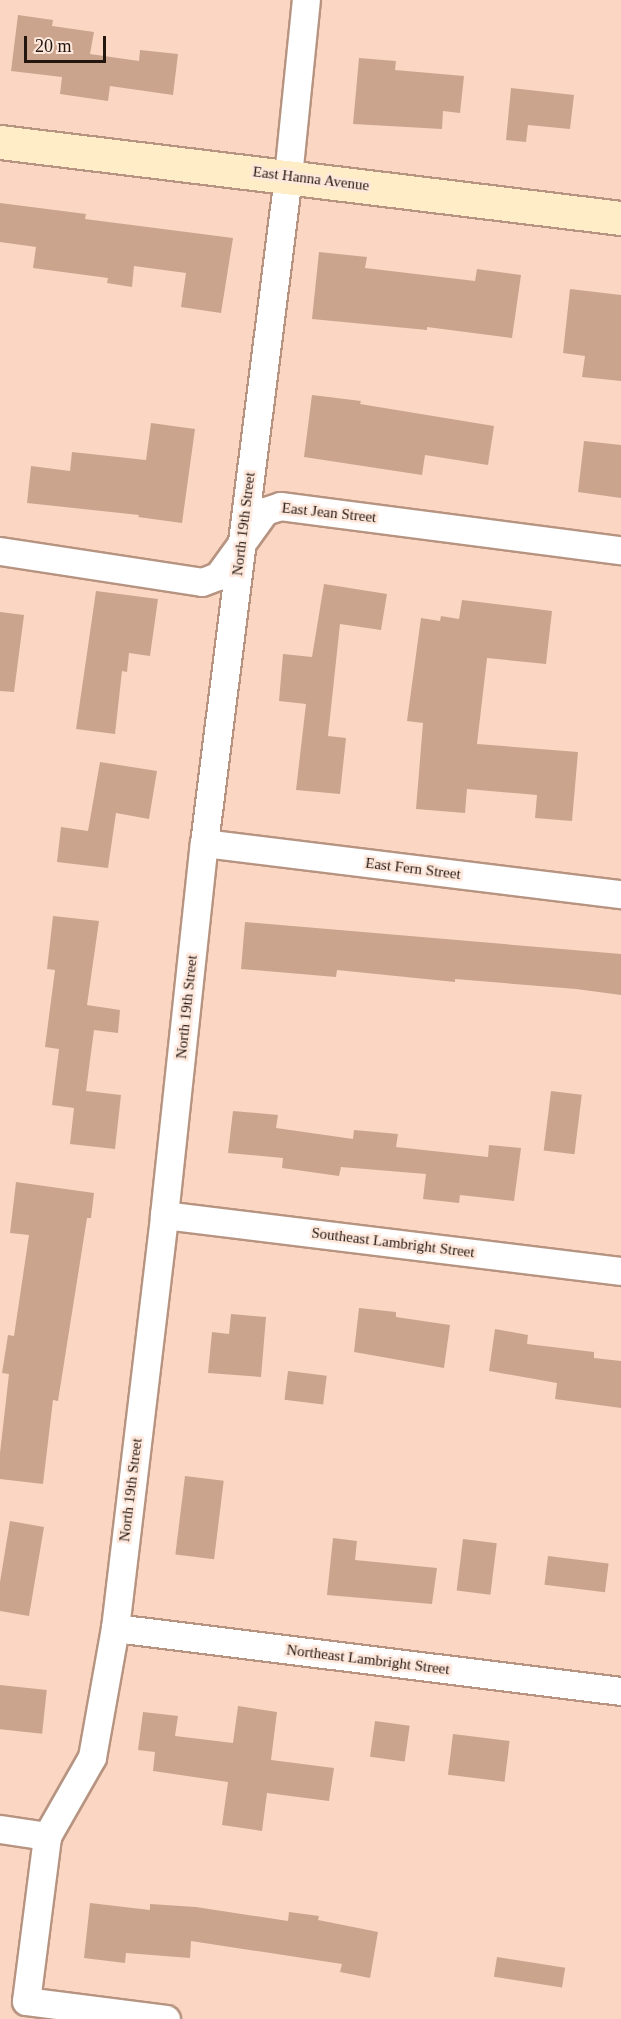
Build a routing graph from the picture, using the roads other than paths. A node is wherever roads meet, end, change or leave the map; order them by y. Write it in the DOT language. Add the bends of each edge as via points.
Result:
graph roads {
  1 [pos="306,0"];
  2 [pos="0,142"];
  3 [pos="288,176"];
  4 [pos="621,218"];
  5 [pos="241,546"];
  6 [pos="621,550"];
  7 [pos="0,551"];
  8 [pos="204,843"];
  9 [pos="621,894"];
  10 [pos="164,1215"];
  11 [pos="621,1271"];
  12 [pos="115,1629"];
  13 [pos="621,1691"];
  14 [pos="0,1829"];
  15 [pos="47,1836"];
  16 [pos="166,2019"];
  1 -- 3 [label="street, North 19th Street"];
  2 -- 3 [label="street, East Hanna Avenue"];
  3 -- 4 [label="street, East Hanna Avenue"];
  3 -- 5 [label="street, North 19th Street"];
  5 -- 6 [label="street, East Jean Street" via="265,511 280,506"];
  5 -- 7 [label="street, East Jean Street" via="218,576 202,582"];
  5 -- 8 [label="street, North 19th Street"];
  8 -- 9 [label="street, East Fern Street"];
  8 -- 10 [label="street, North 19th Street"];
  10 -- 11 [label="street, Southeast Lambright Street"];
  10 -- 12 [label="street, North 19th Street"];
  12 -- 13 [label="street, Northeast Lambright Street"];
  12 -- 15 [label="street, North 19th Street" via="93,1757"];
  14 -- 15 [label="street"];
  15 -- 16 [label="street, North 19th Street" via="26,2001"];
}
